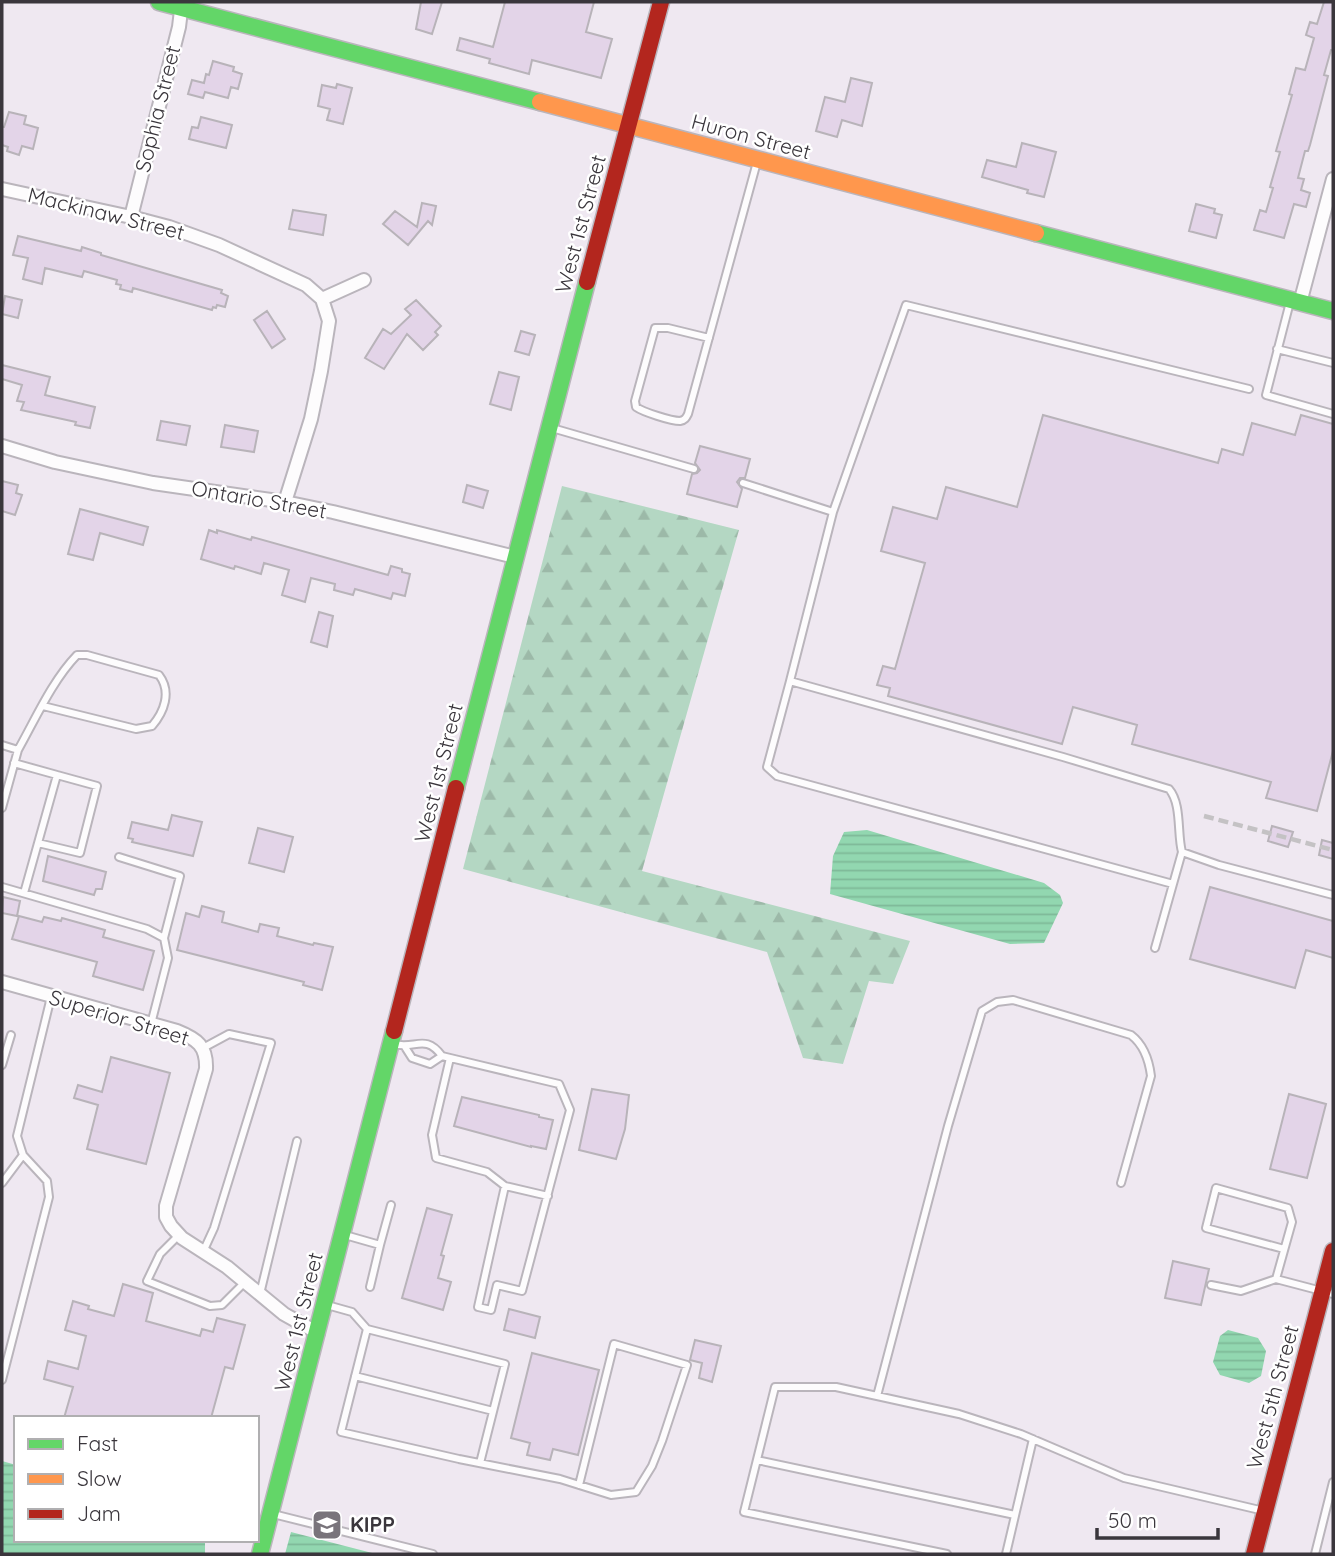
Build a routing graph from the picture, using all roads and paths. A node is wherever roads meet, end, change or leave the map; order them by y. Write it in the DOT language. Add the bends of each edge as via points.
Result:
graph roads {
  1 [pos="159,2"];
  2 [pos="661,2"];
  3 [pos="181,5"];
  4 [pos="628,126"];
  5 [pos="758,160"];
  6 [pos="1333,179"];
  7 [pos="2,189"];
  8 [pos="131,216"];
  9 [pos="364,280"];
  10 [pos="322,299"];
  11 [pos="1295,301"];
  12 [pos="1333,312"];
  13 [pos="709,338"];
  14 [pos="1277,349"];
  15 [pos="1333,363"];
  16 [pos="1249,389"];
  17 [pos="1333,414"];
  18 [pos="550,428"];
  19 [pos="2,446"];
  20 [pos="694,470"];
  21 [pos="743,483"];
  22 [pos="285,502"];
  23 [pos="833,512"];
  24 [pos="515,557"];
  25 [pos="790,681"];
  26 [pos="43,706"];
  27 [pos="2,744"];
  28 [pos="18,750"];
  29 [pos="14,763"];
  30 [pos="57,775"];
  31 [pos="5,784"];
  32 [pos="2,808"];
  33 [pos="38,843"];
  34 [pos="1182,852"];
  35 [pos="119,858"];
  36 [pos="1173,884"];
  37 [pos="2,887"];
  38 [pos="24,893"];
  39 [pos="1333,895"];
  40 [pos="164,938"];
  41 [pos="1155,948"];
  42 [pos="2,982"];
  43 [pos="51,998"];
  44 [pos="151,1024"];
  45 [pos="11,1035"];
  46 [pos="399,1045"];
  47 [pos="203,1048"];
  48 [pos="446,1057"];
  49 [pos="2,1065"];
  50 [pos="297,1141"];
  51 [pos="23,1155"];
  52 [pos="1121,1183"];
  53 [pos="2,1184"];
  54 [pos="505,1186"];
  55 [pos="548,1196"];
  56 [pos="391,1205"];
  57 [pos="343,1234"];
  58 [pos="180,1235"];
  59 [pos="380,1245"];
  60 [pos="1284,1249"];
  61 [pos="1333,1251"];
  62 [pos="203,1252"];
  63 [pos="1276,1279"];
  64 [pos="245,1282"];
  65 [pos="1211,1285"];
  66 [pos="370,1287"];
  67 [pos="1328,1293"];
  68 [pos="260,1294"];
  69 [pos="326,1305"];
  70 [pos="367,1329"];
  71 [pos="318,1333"];
  72 [pos="355,1376"];
  73 [pos="2,1380"];
  74 [pos="877,1396"];
  75 [pos="493,1411"];
  76 [pos="1033,1439"];
  77 [pos="757,1461"];
  78 [pos="480,1464"];
  79 [pos="1333,1482"];
  80 [pos="579,1485"];
  81 [pos="1265,1511"];
  82 [pos="271,1514"];
  83 [pos="1015,1515"];
  84 [pos="260,1554"];
  85 [pos="433,1554"];
  86 [pos="947,1554"];
  87 [pos="1006,1554"];
  88 [pos="1254,1554"];
  89 [pos="1315,1554"];
  1 -- 3 [label="street, Huron Street"];
  2 -- 4 [label="street, West 1st Street"];
  3 -- 4 [label="street, Huron Street"];
  3 -- 8 [label="street, Sophia Street"];
  4 -- 5 [label="street, Huron Street"];
  4 -- 18 [label="street, West 1st Street"];
  5 -- 11 [label="street, Huron Street"];
  5 -- 13 [label="lane"];
  6 -- 11 [label="street"];
  7 -- 8 [label="street, Mackinaw Street"];
  8 -- 10 [label="street, Mackinaw Street" via="219,245 306,285"];
  9 -- 10 [label="street"];
  10 -- 22 [label="street" via="329,321 321,372"];
  11 -- 12 [label="street, Huron Street"];
  11 -- 14 [label="lane"];
  13 -- 13 [label="lane" via="686,418 680,421 635,407 655,328"];
  14 -- 15 [label="lane"];
  14 -- 17 [label="lane" via="1266,395"];
  16 -- 23 [label="lane" via="906,304"];
  18 -- 20 [label="lane"];
  18 -- 24 [label="street, West 1st Street"];
  19 -- 22 [label="street, Ontario Street" via="153,483"];
  21 -- 23 [label="lane"];
  22 -- 24 [label="street, Ontario Street"];
  23 -- 25 [label="lane"];
  24 -- 46 [label="street, West 1st Street"];
  25 -- 34 [label="lane" via="1169,789 1175,796"];
  25 -- 36 [label="lane" via="767,767 777,776"];
  26 -- 26 [label="lane" via="77,655 159,675 166,684 162,715 152,726 136,729"];
  26 -- 28 [label="lane"];
  27 -- 28 [label="lane"];
  28 -- 29 [label="lane"];
  29 -- 30 [label="lane"];
  29 -- 31 [label="lane"];
  30 -- 33 [label="lane"];
  30 -- 33 [label="lane" via="97,786 80,853"];
  31 -- 32 [label="lane"];
  33 -- 38 [label="lane"];
  34 -- 36 [label="lane"];
  34 -- 39 [label="lane"];
  35 -- 40 [label="lane" via="180,876"];
  36 -- 41 [label="lane"];
  37 -- 38 [label="lane"];
  38 -- 40 [label="lane"];
  40 -- 44 [label="lane" via="168,958"];
  42 -- 43 [label="street, Superior Street"];
  43 -- 44 [label="street, Superior Street"];
  43 -- 51 [label="lane" via="17,1136"];
  44 -- 47 [label="street, Superior Street" via="195,1038"];
  45 -- 49 [label="lane"];
  46 -- 48 [label="lane" via="419,1042 435,1046"];
  46 -- 48 [label="lane" via="412,1059 430,1064"];
  46 -- 57 [label="street, West 1st Street"];
  47 -- 58 [label="street, Superior Street" via="206,1069 166,1206 166,1217"];
  47 -- 62 [label="lane" via="229,1034 271,1043"];
  48 -- 54 [label="lane" via="432,1135 436,1158 487,1172"];
  48 -- 55 [label="lane" via="559,1084 569,1110"];
  50 -- 68 [label="lane"];
  51 -- 53 [label="lane"];
  51 -- 73 [label="lane" via="47,1181 49,1197"];
  52 -- 74 [label="lane" via="1151,1076 1140,1042 1131,1035 1013,1000 982,1011"];
  54 -- 55 [label="lane"];
  54 -- 55 [label="lane" via="478,1307 491,1310 497,1285 522,1291"];
  56 -- 59 [label="lane"];
  57 -- 59 [label="lane"];
  57 -- 69 [label="street, West 1st Street"];
  58 -- 62 [label="street, Superior Street"];
  58 -- 64 [label="lane" via="160,1254 148,1282 210,1306 222,1305"];
  59 -- 66 [label="lane"];
  60 -- 60 [label="lane" via="1292,1222 1288,1208 1216,1188 1206,1228"];
  60 -- 63 [label="lane"];
  61 -- 67 [label="street, West 5th Street"];
  62 -- 64 [label="street, Superior Street"];
  63 -- 65 [label="lane" via="1241,1291"];
  63 -- 67 [label="lane"];
  64 -- 68 [label="street, Superior Street"];
  67 -- 81 [label="street, West 5th Street"];
  68 -- 71 [label="street, Superior Street"];
  69 -- 70 [label="lane" via="352,1312"];
  69 -- 71 [label="street, West 1st Street"];
  70 -- 72 [label="lane"];
  70 -- 75 [label="lane" via="505,1364"];
  71 -- 82 [label="street, West 1st Street"];
  72 -- 75 [label="lane"];
  72 -- 78 [label="lane" via="341,1432"];
  74 -- 76 [label="lane" via="959,1414"];
  74 -- 77 [label="lane" via="836,1387 775,1387"];
  75 -- 78 [label="lane"];
  76 -- 81 [label="lane" via="1124,1478"];
  76 -- 83 [label="lane"];
  77 -- 83 [label="lane"];
  77 -- 86 [label="lane" via="744,1512"];
  78 -- 80 [label="lane"];
  79 -- 89 [label="lane"];
  80 -- 80 [label="lane" via="611,1495 636,1492 652,1466 687,1365 614,1344"];
  81 -- 88 [label="street, West 5th Street"];
  82 -- 84 [label="street, West 1st Street"];
  82 -- 85 [label="lane"];
  83 -- 87 [label="lane"];
}
